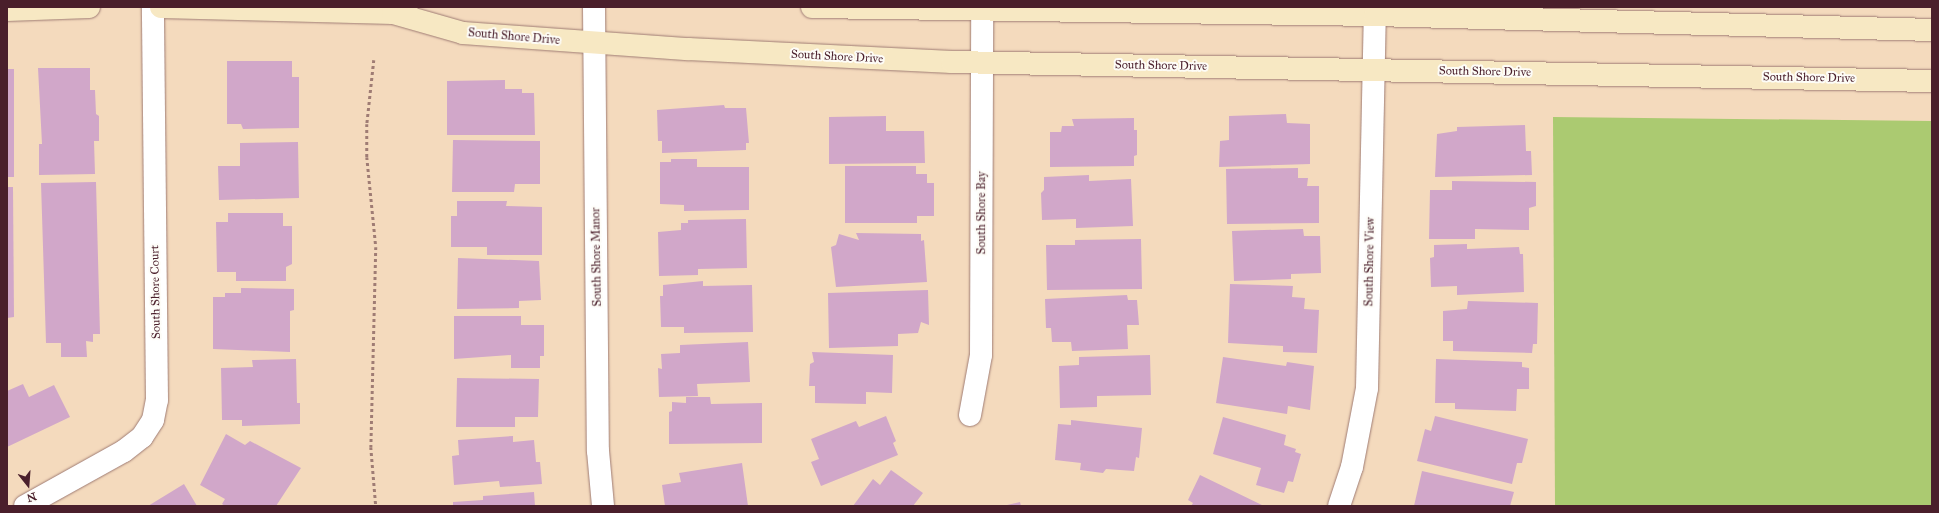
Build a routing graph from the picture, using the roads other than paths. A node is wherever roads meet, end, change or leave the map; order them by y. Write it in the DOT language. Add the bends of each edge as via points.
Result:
graph roads {
  1 [pos="89,7"];
  2 [pos="153,7"];
  3 [pos="161,7"];
  4 [pos="426,7"];
  5 [pos="594,7"];
  6 [pos="812,7"];
  7 [pos="7,10"];
  8 [pos="982,10"];
  9 [pos="393,13"];
  10 [pos="1375,15"];
  11 [pos="1932,30"];
  12 [pos="595,43"];
  13 [pos="982,63"];
  14 [pos="1373,70"];
  15 [pos="1932,81"];
  16 [pos="970,415"];
  17 [pos="25,506"];
  18 [pos="603,506"];
  19 [pos="1339,506"];
  1 -- 7 [label="street"];
  2 -- 17 [label="street, South Shore Court" via="157,400 153,420 142,437 124,451"];
  3 -- 9 [label="street, South Shore Drive"];
  4 -- 9 [label="street, South Shore Drive"];
  5 -- 12 [label="street, South Shore Manor"];
  6 -- 8 [label="street"];
  8 -- 10 [label="street"];
  8 -- 13 [label="street, South Shore Bay"];
  9 -- 12 [label="street, South Shore Drive" via="463,33"];
  10 -- 11 [label="street"];
  10 -- 14 [label="street, South Shore View"];
  12 -- 13 [label="street, South Shore Drive"];
  12 -- 18 [label="street, South Shore Manor" via="598,451"];
  13 -- 14 [label="street, South Shore Drive"];
  13 -- 16 [label="street, South Shore Bay" via="981,355"];
  14 -- 15 [label="street, South Shore Drive"];
  14 -- 19 [label="street, South Shore View" via="1367,388 1352,467"];
}
